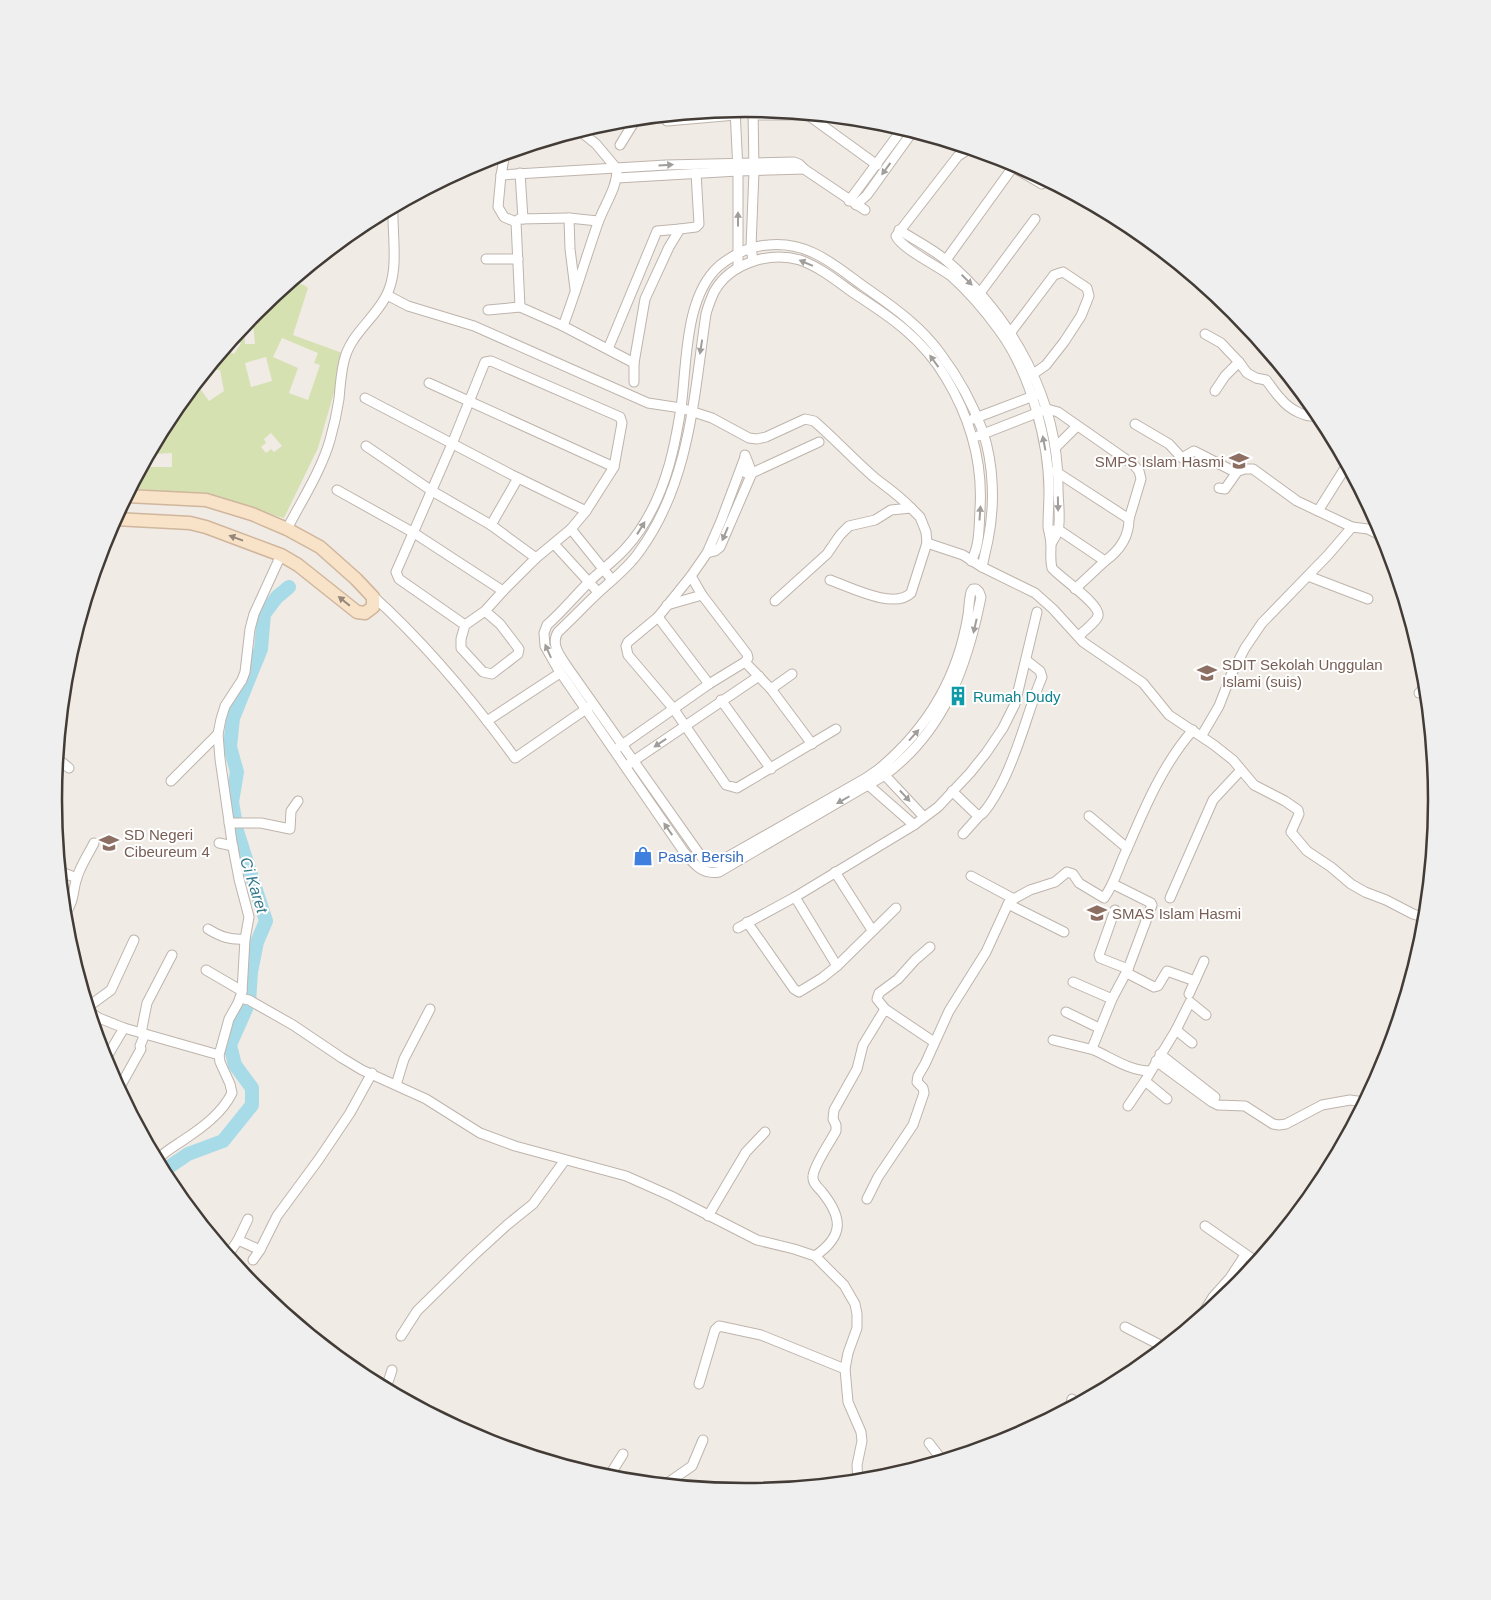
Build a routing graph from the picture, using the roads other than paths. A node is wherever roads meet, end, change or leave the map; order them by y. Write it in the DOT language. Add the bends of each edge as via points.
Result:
graph roads {
  1 [pos="736,117"];
  2 [pos="753,117"];
  3 [pos="816,121"];
  4 [pos="631,127"];
  5 [pos="898,135"];
  6 [pos="586,136"];
  7 [pos="909,137"];
  8 [pos="620,146"];
  9 [pos="963,152"];
  10 [pos="504,161"];
  11 [pos="877,165"];
  12 [pos="738,167"];
  13 [pos="754,167"];
  14 [pos="1010,171"];
  15 [pos="520,173"];
  16 [pos="696,173"];
  17 [pos="617,174"];
  18 [pos="501,175"];
  19 [pos="853,203"];
  20 [pos="865,210"];
  21 [pos="390,217"];
  22 [pos="569,218"];
  23 [pos="1035,219"];
  24 [pos="520,220"];
  25 [pos="598,221"];
  26 [pos="680,229"];
  27 [pos="900,230"];
  28 [pos="751,247"];
  29 [pos="738,253"];
  30 [pos="518,258"];
  31 [pos="486,259"];
  32 [pos="946,260"];
  33 [pos="753,261"];
  34 [pos="738,268"];
  35 [pos="576,292"];
  36 [pos="632,293"];
  37 [pos="386,295"];
  38 [pos="977,296"];
  39 [pos="645,299"];
  40 [pos="520,307"];
  41 [pos="488,310"];
  42 [pos="563,326"];
  43 [pos="1010,332"];
  44 [pos="1205,334"];
  45 [pos="608,349"];
  46 [pos="1239,362"];
  47 [pos="634,363"];
  48 [pos="1029,378"];
  49 [pos="634,382"];
  50 [pos="429,383"];
  51 [pos="1215,391"];
  52 [pos="1036,395"];
  53 [pos="365,398"];
  54 [pos="470,402"];
  55 [pos="681,408"];
  56 [pos="1047,409"];
  57 [pos="692,410"];
  58 [pos="1037,413"];
  59 [pos="1309,416"];
  60 [pos="972,419"];
  61 [pos="1135,424"];
  62 [pos="1078,426"];
  63 [pos="983,433"];
  64 [pos="973,438"];
  65 [pos="819,442"];
  66 [pos="452,444"];
  67 [pos="366,446"];
  68 [pos="1056,447"];
  69 [pos="1048,466"];
  70 [pos="614,467"];
  71 [pos="1343,471"];
  72 [pos="1237,472"];
  73 [pos="738,473"];
  74 [pos="752,473"];
  75 [pos="1058,473"];
  76 [pos="518,478"];
  77 [pos="1220,488"];
  78 [pos="337,490"];
  79 [pos="432,491"];
  80 [pos="134,497"];
  81 [pos="146,498"];
  82 [pos="189,498"];
  83 [pos="727,506"];
  84 [pos="911,508"];
  85 [pos="736,510"];
  86 [pos="586,511"];
  87 [pos="1318,512"];
  88 [pos="1129,519"];
  89 [pos="123,520"];
  90 [pos="145,521"];
  91 [pos="190,523"];
  92 [pos="491,524"];
  93 [pos="1352,526"];
  94 [pos="287,529"];
  95 [pos="571,529"];
  96 [pos="1048,529"];
  97 [pos="1059,530"];
  98 [pos="1374,532"];
  99 [pos="414,533"];
  100 [pos="928,543"];
  101 [pos="554,544"];
  102 [pos="1051,544"];
  103 [pos="707,553"];
  104 [pos="282,555"];
  105 [pos="976,557"];
  106 [pos="536,558"];
  107 [pos="1106,562"];
  108 [pos="603,570"];
  109 [pos="691,576"];
  110 [pos="1308,576"];
  111 [pos="612,580"];
  112 [pos="830,580"];
  113 [pos="589,582"];
  114 [pos="1075,589"];
  115 [pos="502,591"];
  116 [pos="598,592"];
  117 [pos="370,594"];
  118 [pos="702,595"];
  119 [pos="1368,599"];
  120 [pos="775,601"];
  121 [pos="667,606"];
  122 [pos="371,609"];
  123 [pos="389,610"];
  124 [pos="485,611"];
  125 [pos="1037,612"];
  126 [pos="658,617"];
  127 [pos="465,625"];
  128 [pos="1081,634"];
  129 [pos="1026,660"];
  130 [pos="745,662"];
  131 [pos="560,673"];
  132 [pos="792,674"];
  133 [pos="759,676"];
  134 [pos="709,684"];
  135 [pos="771,689"];
  136 [pos="721,700"];
  137 [pos="593,704"];
  138 [pos="673,708"];
  139 [pos="584,710"];
  140 [pos="487,721"];
  141 [pos="686,726"];
  142 [pos="836,729"];
  143 [pos="1193,730"];
  144 [pos="218,734"];
  145 [pos="1202,735"];
  146 [pos="812,744"];
  147 [pos="622,745"];
  148 [pos="614,751"];
  149 [pos="633,761"];
  150 [pos="64,764"];
  151 [pos="69,768"];
  152 [pos="625,768"];
  153 [pos="771,769"];
  154 [pos="1241,770"];
  155 [pos="882,772"];
  156 [pos="171,781"];
  157 [pos="866,782"];
  158 [pos="952,791"];
  159 [pos="298,801"];
  160 [pos="979,816"];
  161 [pos="1089,816"];
  162 [pos="924,818"];
  163 [pos="234,823"];
  164 [pos="914,825"];
  165 [pos="963,834"];
  166 [pos="94,843"];
  167 [pos="219,843"];
  168 [pos="233,846"];
  169 [pos="1127,848"];
  170 [pos="835,872"];
  171 [pos="67,874"];
  172 [pos="971,876"];
  173 [pos="77,878"];
  174 [pos="1113,884"];
  175 [pos="794,897"];
  176 [pos="1170,898"];
  177 [pos="1011,902"];
  178 [pos="71,904"];
  179 [pos="896,908"];
  180 [pos="1115,910"];
  181 [pos="1418,916"];
  182 [pos="747,922"];
  183 [pos="738,928"];
  184 [pos="208,929"];
  185 [pos="872,930"];
  186 [pos="1064,932"];
  187 [pos="245,939"];
  188 [pos="134,940"];
  189 [pos="930,947"];
  190 [pos="172,955"];
  191 [pos="1204,961"];
  192 [pos="837,966"];
  193 [pos="206,970"];
  194 [pos="1128,971"];
  195 [pos="1195,981"];
  196 [pos="1074,982"];
  197 [pos="1189,994"];
  198 [pos="246,997"];
  199 [pos="1112,999"];
  200 [pos="94,1003"];
  201 [pos="430,1008"];
  202 [pos="885,1009"];
  203 [pos="1066,1012"];
  204 [pos="1206,1016"];
  205 [pos="98,1017"];
  206 [pos="124,1028"];
  207 [pos="1099,1028"];
  208 [pos="1176,1030"];
  209 [pos="143,1033"];
  210 [pos="1053,1040"];
  211 [pos="934,1042"];
  212 [pos="1192,1043"];
  213 [pos="1094,1050"];
  214 [pos="110,1051"];
  215 [pos="219,1054"];
  216 [pos="1158,1058"];
  217 [pos="1150,1071"];
  218 [pos="372,1073"];
  219 [pos="123,1081"];
  220 [pos="1145,1081"];
  221 [pos="396,1085"];
  222 [pos="1216,1098"];
  223 [pos="1167,1099"];
  224 [pos="1358,1101"];
  225 [pos="1128,1106"];
  226 [pos="764,1132"];
  227 [pos="162,1155"];
  228 [pos="565,1160"];
  229 [pos="867,1199"];
  230 [pos="708,1216"];
  231 [pos="248,1219"];
  232 [pos="1205,1226"];
  233 [pos="238,1240"];
  234 [pos="232,1250"];
  235 [pos="260,1250"];
  236 [pos="1245,1255"];
  237 [pos="815,1256"];
  238 [pos="1251,1259"];
  239 [pos="253,1260"];
  240 [pos="1212,1298"];
  241 [pos="1125,1327"];
  242 [pos="402,1336"];
  243 [pos="1158,1344"];
  244 [pos="845,1369"];
  245 [pos="392,1370"];
  246 [pos="388,1381"];
  247 [pos="699,1384"];
  248 [pos="703,1440"];
  249 [pos="930,1443"];
  250 [pos="623,1454"];
  251 [pos="938,1455"];
  252 [pos="613,1470"];
  253 [pos="858,1473"];
  254 [pos="673,1479"];
  1 -- 12 [label="street"];
  2 -- 13 [label="street"];
  3 -- 11 [label="street"];
  4 -- 8 [label="street"];
  5 -- 11 [label="street"];
  6 -- 17 [label="street" via="596,144"];
  7 -- 19 [label="street, one-way" via="866,195"];
  9 -- 27 [label="street"];
  10 -- 18 [label="street"];
  11 -- 19 [label="street"];
  12 -- 13 [label="street"];
  12 -- 16 [label="street"];
  17 -- 12 [label="street, one-way" via="666,165"];
  29 -- 12 [label="street, one-way"];
  13 -- 19 [label="street" via="800,164"];
  13 -- 28 [label="street"];
  14 -- 32 [label="street"];
  15 -- 17 [label="street"];
  15 -- 18 [label="street"];
  15 -- 24 [label="street"];
  16 -- 17 [label="street"];
  16 -- 26 [label="street" via="698,224"];
  17 -- 25 [label="street"];
  18 -- 24 [label="street" via="498,208 504,217"];
  19 -- 20 [label="street"];
  21 -- 37 [label="street" via="393,267"];
  22 -- 24 [label="street"];
  22 -- 25 [label="street"];
  22 -- 35 [label="street"];
  23 -- 38 [label="street"];
  24 -- 30 [label="street"];
  25 -- 35 [label="street"];
  26 -- 36 [label="street" via="657,231"];
  26 -- 39 [label="street"];
  27 -- 32 [label="street"];
  27 -- 38 [label="street" via="896,236 898,240"];
  28 -- 29 [label="street"];
  28 -- 33 [label="street"];
  28 -- 60 [label="street" via="777,244 801,247 822,257 890,305 940,352 957,377"];
  29 -- 34 [label="street"];
  29 -- 55 [label="street" via="709,277 698,300 688,344"];
  30 -- 31 [label="street"];
  30 -- 40 [label="street"];
  32 -- 38 [label="street, one-way"];
  33 -- 34 [label="street"];
  60 -- 33 [label="street, one-way" via="926,350 892,318 801,260 785,257"];
  34 -- 57 [label="street, one-way" via="720,284 708,308"];
  35 -- 42 [label="street"];
  36 -- 39 [label="street"];
  36 -- 45 [label="street"];
  37 -- 55 [label="street" via="408,306 474,326 648,403"];
  37 -- 94 [label="street" via="348,348 330,441"];
  38 -- 43 [label="street"];
  38 -- 48 [label="street"];
  39 -- 47 [label="street"];
  40 -- 41 [label="street"];
  40 -- 42 [label="street"];
  42 -- 45 [label="street"];
  43 -- 48 [label="street"];
  43 -- 48 [label="street" via="1054,274 1063,272 1087,288 1090,296 1081,316 1046,365"];
  44 -- 46 [label="street" via="1221,343"];
  45 -- 47 [label="street"];
  46 -- 51 [label="street"];
  46 -- 59 [label="street" via="1247,373 1266,380 1280,399"];
  47 -- 49 [label="street"];
  48 -- 52 [label="street"];
  50 -- 54 [label="street"];
  52 -- 56 [label="street"];
  52 -- 58 [label="street"];
  52 -- 60 [label="street"];
  53 -- 66 [label="street"];
  54 -- 66 [label="street"];
  54 -- 70 [label="street"];
  54 -- 70 [label="street" via="485,362 491,361 620,417 622,423"];
  55 -- 57 [label="street"];
  108 -- 55 [label="street, one-way" via="639,532 656,501 668,472"];
  56 -- 58 [label="street"];
  56 -- 62 [label="street" via="1058,412"];
  56 -- 68 [label="street"];
  57 -- 84 [label="street" via="726,424 748,438 757,439 810,419"];
  57 -- 111 [label="street" via="687,442 666,508 639,553"];
  58 -- 63 [label="street"];
  69 -- 58 [label="street, one-way"];
  60 -- 63 [label="street"];
  60 -- 64 [label="street"];
  61 -- 72 [label="street" via="1169,444 1181,458 1194,452"];
  62 -- 68 [label="street"];
  62 -- 88 [label="street" via="1139,471 1141,479"];
  63 -- 64 [label="street"];
  63 -- 105 [label="street" via="992,500 988,540"];
  105 -- 64 [label="street, one-way" via="980,503"];
  65 -- 74 [label="street"];
  66 -- 76 [label="street"];
  66 -- 79 [label="street"];
  67 -- 79 [label="street"];
  68 -- 75 [label="street"];
  69 -- 75 [label="street"];
  69 -- 96 [label="street"];
  70 -- 86 [label="street"];
  71 -- 87 [label="street"];
  72 -- 77 [label="street" via="1225,489"];
  72 -- 87 [label="street" via="1253,469"];
  73 -- 74 [label="street"];
  73 -- 74 [label="street" via="745,455"];
  73 -- 83 [label="street"];
  74 -- 85 [label="street"];
  75 -- 88 [label="street"];
  75 -- 97 [label="street, one-way"];
  76 -- 86 [label="street"];
  76 -- 92 [label="street"];
  78 -- 99 [label="street"];
  79 -- 92 [label="street"];
  79 -- 99 [label="street"];
  80 -- 81 [label="street"];
  81 -- 82 [label="street"];
  81 -- 90 [label="street" via="154,509"];
  82 -- 91 [label="street" via="185,514"];
  82 -- 94 [label="street" via="220,503"];
  83 -- 85 [label="street"];
  83 -- 103 [label="street"];
  84 -- 100 [label="street" via="920,517"];
  84 -- 120 [label="street" via="891,510 875,520 849,526 827,554"];
  85 -- 103 [label="street, one-way" via="720,546"];
  86 -- 95 [label="street"];
  87 -- 93 [label="street"];
  88 -- 107 [label="street" via="1121,546"];
  89 -- 90 [label="street"];
  90 -- 91 [label="street"];
  104 -- 91 [label="street, one-way"];
  92 -- 106 [label="street"];
  93 -- 98 [label="street"];
  93 -- 110 [label="street"];
  94 -- 117 [label="street" via="320,548"];
  95 -- 101 [label="street"];
  95 -- 108 [label="street"];
  96 -- 97 [label="street"];
  96 -- 102 [label="street"];
  97 -- 102 [label="street"];
  97 -- 107 [label="street"];
  99 -- 115 [label="street"];
  99 -- 127 [label="street" via="396,574"];
  100 -- 105 [label="street"];
  100 -- 112 [label="street" via="911,593 906,597 875,596"];
  101 -- 106 [label="street"];
  101 -- 113 [label="street"];
  102 -- 114 [label="street" via="1052,568"];
  103 -- 109 [label="street"];
  122 -- 104 [label="street, one-way" via="365,613 357,612"];
  104 -- 144 [label="street" via="254,614 245,672 225,706"];
  105 -- 143 [label="street" via="982,567 1035,593 1083,642 1143,682 1169,715"];
  106 -- 115 [label="street"];
  107 -- 114 [label="street"];
  108 -- 111 [label="street"];
  108 -- 113 [label="street"];
  109 -- 118 [label="street"];
  109 -- 121 [label="street"];
  110 -- 119 [label="street"];
  110 -- 145 [label="street" via="1256,631"];
  111 -- 116 [label="street"];
  113 -- 116 [label="street"];
  131 -- 113 [label="street, one-way" via="545,646 545,629"];
  114 -- 128 [label="street" via="1098,612 1097,618"];
  115 -- 124 [label="street"];
  116 -- 137 [label="street" via="554,640 564,662"];
  117 -- 122 [label="street" via="374,600"];
  117 -- 123 [label="street"];
  118 -- 121 [label="street"];
  118 -- 130 [label="street" via="747,654"];
  121 -- 126 [label="street"];
  122 -- 123 [label="street"];
  123 -- 140 [label="street" via="454,679"];
  124 -- 127 [label="street"];
  124 -- 127 [label="street" via="500,624 519,649 518,654 495,673 483,672 461,648"];
  125 -- 129 [label="street"];
  126 -- 134 [label="street"];
  126 -- 138 [label="street" via="632,637 626,649"];
  129 -- 158 [label="street" via="1015,704 1003,728 986,754"];
  129 -- 160 [label="street" via="1040,671 1042,677 1006,775 992,802"];
  130 -- 133 [label="street"];
  130 -- 134 [label="street"];
  131 -- 139 [label="street"];
  131 -- 140 [label="street"];
  132 -- 135 [label="street"];
  133 -- 135 [label="street"];
  133 -- 136 [label="street"];
  134 -- 138 [label="street"];
  135 -- 146 [label="street"];
  136 -- 141 [label="street"];
  136 -- 153 [label="street"];
  137 -- 139 [label="street"];
  137 -- 147 [label="street"];
  138 -- 141 [label="street"];
  138 -- 147 [label="street"];
  139 -- 140 [label="street" via="515,758"];
  139 -- 148 [label="street"];
  141 -- 149 [label="street, one-way"];
  141 -- 153 [label="street" via="730,787 737,788"];
  142 -- 146 [label="street"];
  143 -- 145 [label="street"];
  143 -- 169 [label="street" via="1163,772"];
  144 -- 156 [label="street"];
  144 -- 163 [label="street"];
  145 -- 154 [label="street"];
  146 -- 153 [label="street"];
  147 -- 148 [label="street"];
  147 -- 149 [label="street"];
  148 -- 152 [label="street"];
  149 -- 152 [label="street"];
  149 -- 157 [label="street" via="702,859 711,864"];
  150 -- 151 [label="street"];
  157 -- 152 [label="street, one-way" via="719,872 709,873 701,870 684,852"];
  154 -- 176 [label="street" via="1211,804"];
  154 -- 181 [label="street" via="1254,785 1298,810 1291,832 1307,851 1357,888"];
  155 -- 155 [label="street, one-way" via="940,700 959,652 971,592 976,589 981,597 974,630 964,665 948,701 932,728 898,765"];
  155 -- 157 [label="street"];
  155 -- 162 [label="street, one-way"];
  157 -- 164 [label="street"];
  158 -- 160 [label="street"];
  158 -- 162 [label="street"];
  159 -- 163 [label="street" via="291,809 290,830 261,823"];
  160 -- 165 [label="street"];
  161 -- 169 [label="street"];
  162 -- 164 [label="street"];
  163 -- 168 [label="street"];
  164 -- 170 [label="street"];
  166 -- 173 [label="street"];
  167 -- 168 [label="street"];
  168 -- 187 [label="street" via="248,913"];
  169 -- 174 [label="street"];
  170 -- 175 [label="street"];
  170 -- 185 [label="street"];
  171 -- 173 [label="street"];
  172 -- 177 [label="street"];
  173 -- 178 [label="street"];
  174 -- 177 [label="street" via="1104,898 1067,872 1055,882"];
  174 -- 194 [label="street" via="1152,904"];
  175 -- 182 [label="street"];
  175 -- 192 [label="street"];
  177 -- 186 [label="street"];
  177 -- 211 [label="street"];
  179 -- 185 [label="street"];
  180 -- 194 [label="street" via="1099,955"];
  182 -- 183 [label="street"];
  182 -- 192 [label="street" via="796,991 803,991"];
  184 -- 187 [label="street" via="221,937"];
  185 -- 192 [label="street"];
  187 -- 198 [label="street"];
  188 -- 200 [label="street" via="111,990"];
  189 -- 202 [label="street" via="879,993 877,999"];
  190 -- 209 [label="street" via="147,1003"];
  191 -- 195 [label="street"];
  193 -- 198 [label="street"];
  194 -- 195 [label="street" via="1154,987 1167,972"];
  194 -- 199 [label="street"];
  195 -- 197 [label="street"];
  196 -- 199 [label="street"];
  198 -- 215 [label="street" via="229,1020"];
  198 -- 218 [label="street" via="342,1058"];
  199 -- 207 [label="street"];
  201 -- 221 [label="street" via="404,1059"];
  202 -- 211 [label="street"];
  202 -- 237 [label="street" via="863,1045 857,1069 834,1110 836,1131 814,1170 814,1182 831,1204 838,1228 827,1248"];
  203 -- 207 [label="street"];
  204 -- 208 [label="street" via="1190,1002"];
  205 -- 206 [label="street"];
  206 -- 209 [label="street"];
  206 -- 214 [label="street"];
  207 -- 213 [label="street"];
  208 -- 212 [label="street"];
  208 -- 216 [label="street"];
  209 -- 215 [label="street"];
  209 -- 219 [label="street" via="141,1049"];
  210 -- 213 [label="street"];
  211 -- 229 [label="street" via="917,1080 924,1093 913,1125"];
  213 -- 217 [label="street" via="1116,1061"];
  215 -- 227 [label="street" via="221,1067 232,1088 231,1095 211,1119"];
  216 -- 217 [label="street"];
  216 -- 222 [label="street"];
  216 -- 224 [label="street" via="1212,1102 1245,1106 1276,1125 1286,1124 1322,1105"];
  217 -- 220 [label="street"];
  218 -- 221 [label="street"];
  218 -- 235 [label="street" via="350,1113 277,1216"];
  220 -- 223 [label="street"];
  220 -- 225 [label="street"];
  221 -- 228 [label="street" via="491,1138"];
  226 -- 230 [label="street" via="746,1152"];
  228 -- 230 [label="street" via="626,1176"];
  228 -- 242 [label="street" via="533,1204 417,1311"];
  230 -- 237 [label="street" via="757,1240"];
  231 -- 233 [label="street"];
  232 -- 236 [label="street"];
  233 -- 234 [label="street"];
  233 -- 235 [label="street"];
  235 -- 239 [label="street"];
  236 -- 238 [label="street"];
  236 -- 240 [label="street"];
  237 -- 244 [label="street" via="844,1285 857,1314 857,1328"];
  241 -- 243 [label="street"];
  244 -- 247 [label="street" via="761,1335 719,1326"];
  244 -- 253 [label="street" via="848,1402 861,1432"];
  245 -- 246 [label="street"];
  248 -- 254 [label="street" via="692,1466"];
  249 -- 251 [label="street"];
  250 -- 252 [label="street"];
}
